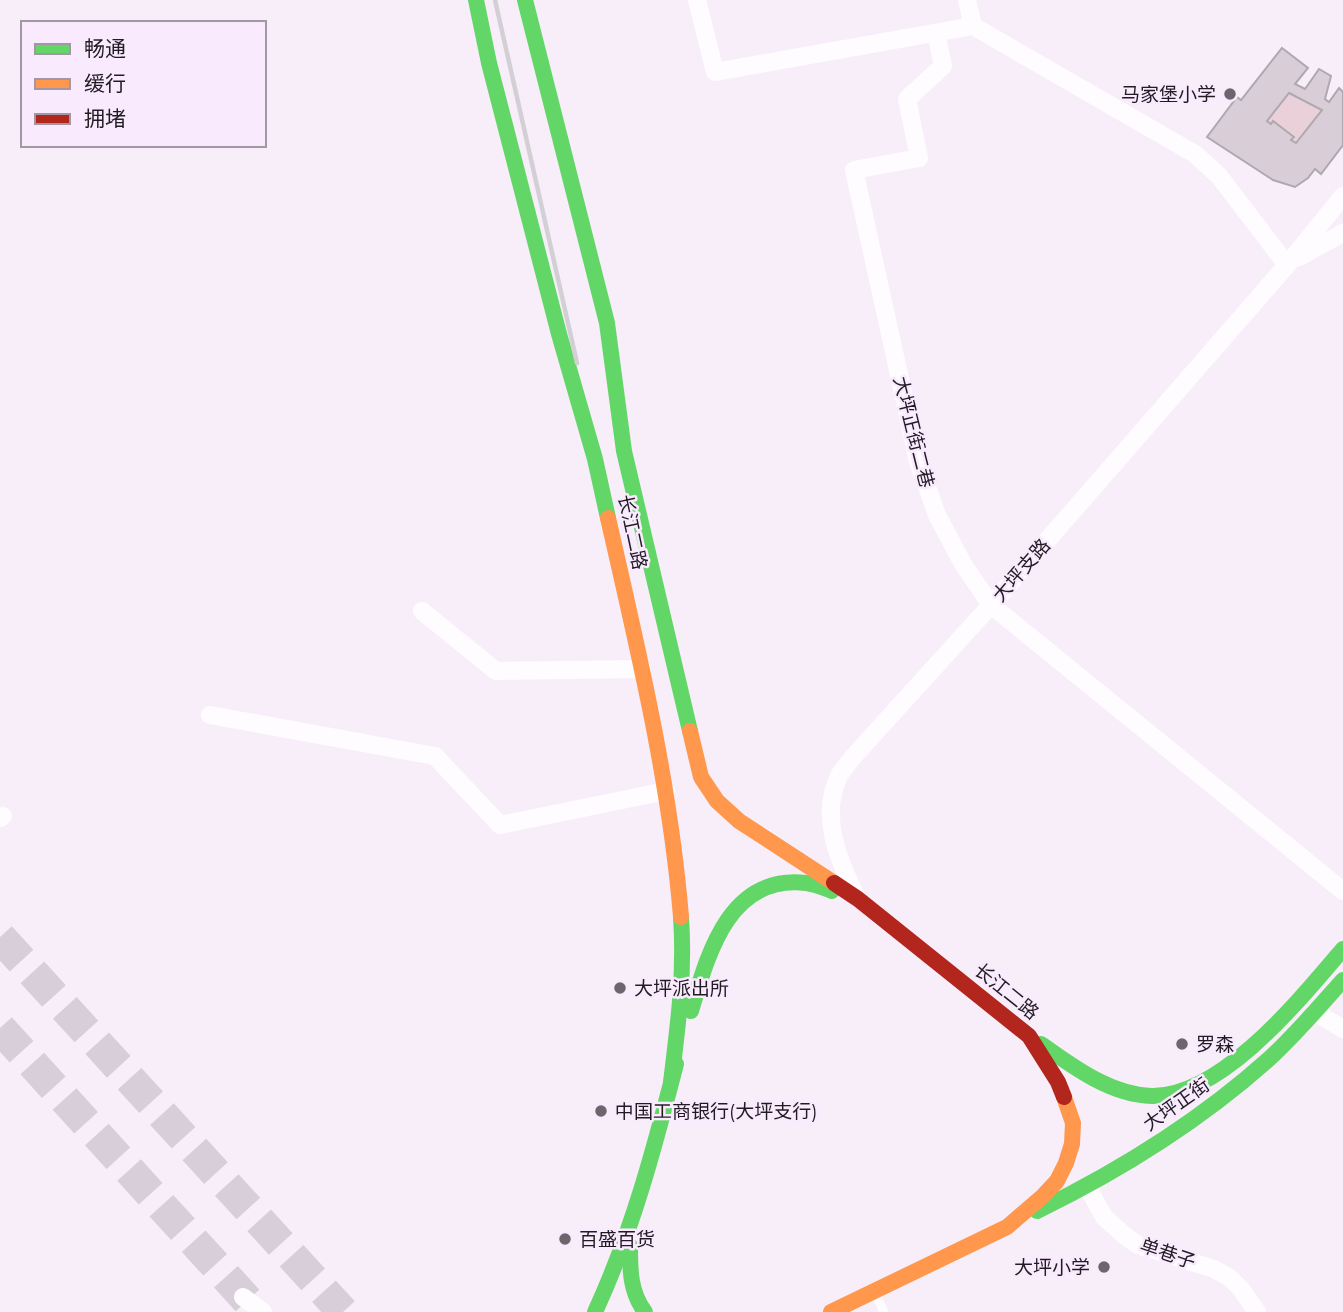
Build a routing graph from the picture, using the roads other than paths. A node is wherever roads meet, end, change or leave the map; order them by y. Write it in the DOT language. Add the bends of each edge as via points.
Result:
graph roads {
  1 [pos="476,0"];
  2 [pos="525,0"];
  3 [pos="697,0"];
  4 [pos="967,0"];
  5 [pos="973,26"];
  6 [pos="936,33"];
  7 [pos="1343,197"];
  8 [pos="1343,233"];
  9 [pos="1287,264"];
  10 [pos="991,605"];
  11 [pos="422,611"];
  12 [pos="642,669"];
  13 [pos="210,715"];
  14 [pos="666,791"];
  15 [pos="1343,891"];
  16 [pos="858,899"];
  17 [pos="1343,948"];
  18 [pos="1343,980"];
  19 [pos="1315,1012"];
  20 [pos="1343,1029"];
  21 [pos="1029,1036"];
  22 [pos="671,1082"];
  23 [pos="1087,1186"];
  24 [pos="1007,1227"];
  25 [pos="630,1229"];
  26 [pos="874,1292"];
  27 [pos="243,1297"];
  28 [pos="263,1312"];
  29 [pos="595,1312"];
  30 [pos="645,1312"];
  31 [pos="831,1312"];
  32 [pos="884,1312"];
  33 [pos="1256,1312"];
  1 -- 12 [label="main road, 长江二路" via="513,158 595,459"];
  2 -- 16 [label="main road, 长江二路" via="607,323 624,451 701,778 710,795 738,821"];
  3 -- 6 [label="street" via="715,72"];
  4 -- 5 [label="street"];
  5 -- 6 [label="street"];
  5 -- 9 [label="street" via="1195,154 1219,176"];
  6 -- 10 [label="street, 大坪正街二巷" via="943,66 907,99 919,158 854,170 918,461 937,515"];
  7 -- 9 [label="street, 大坪支路"];
  8 -- 9 [label="street"];
  9 -- 10 [label="street, 大坪支路"];
  10 -- 15 [label="street, 大坪正街二巷"];
  10 -- 16 [label="street, 大坪支路" via="841,773 834,792 832,832 841,865"];
  11 -- 12 [label="street" via="496,671"];
  12 -- 14 [label="main road, 长江二路"];
  13 -- 14 [label="street" via="435,756 500,825"];
  14 -- 22 [label="main road, 长江二路" via="683,947"];
  16 -- 21 [label="main road, 长江二路"];
  16 -- 22 [label="main road, 长江二路" via="809,884 777,883 744,900 719,930 707,956"];
  17 -- 21 [label="main road, 大坪正街" via="1299,999 1241,1054 1194,1087 1174,1094 1154,1096 1114,1088 1080,1072"];
  18 -- 19 [label="main road, 大坪正街"];
  19 -- 20 [label="street"];
  19 -- 23 [label="main road, 大坪正街" via="1233,1089 1160,1142"];
  21 -- 24 [label="main road, 长江二路" via="1068,1103 1072,1144 1057,1181"];
  22 -- 25 [label="main road, 长江二路"];
  23 -- 24 [label="main road, 大坪正街"];
  23 -- 33 [label="street, 单巷子" via="1104,1217 1125,1236 1138,1245 1230,1278"];
  24 -- 26 [label="main road, 长江二路"];
  25 -- 29 [label="main road, 长江二路"];
  25 -- 30 [label="main road, 长江二路" via="629,1282"];
  26 -- 31 [label="main road, 长江二路"];
  26 -- 32 [label="lane"];
  27 -- 28 [label="street"];
}
